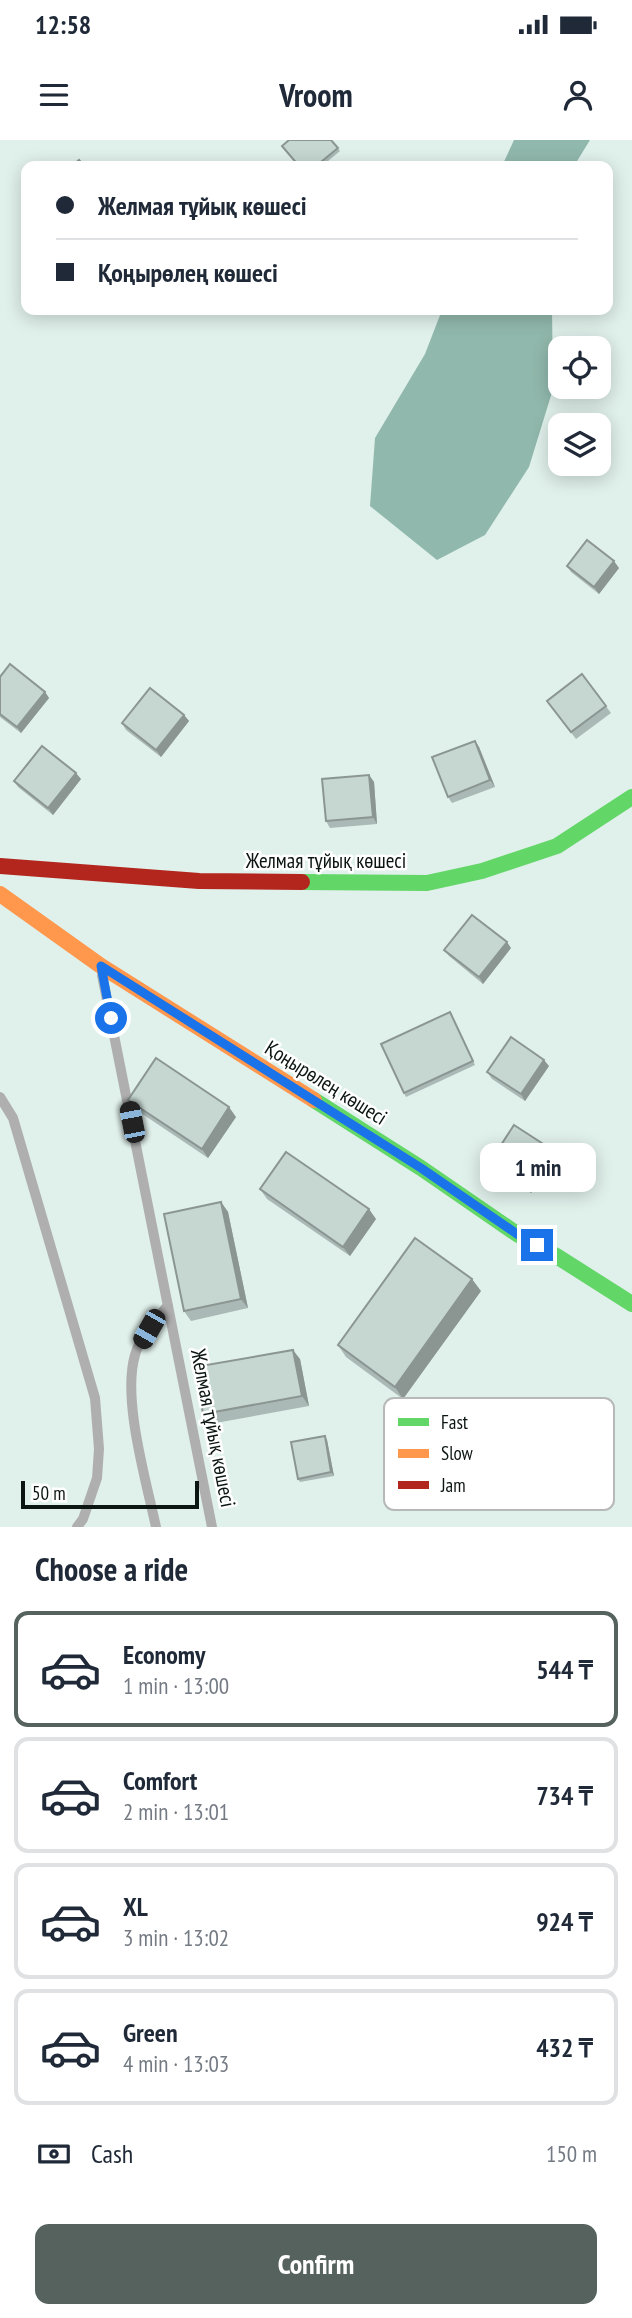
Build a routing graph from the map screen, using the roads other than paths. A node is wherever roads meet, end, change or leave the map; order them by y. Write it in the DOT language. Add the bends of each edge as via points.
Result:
graph roads {
  1 [pos="632,797"];
  2 [pos="0,866"];
  3 [pos="0,894"];
  4 [pos="101,966"];
  5 [pos="0,1097"];
  6 [pos="632,1304"];
  7 [pos="168,1305"];
  8 [pos="77,1527"];
  9 [pos="156,1527"];
  10 [pos="212,1527"];
  1 -- 2 [label="street, Желмая тұйық көшесі" via="556,846 482,872 427,883 199,881"];
  3 -- 4 [label="street, Қоңырөлең көшесі"];
  4 -- 6 [label="street, Қоңырөлең көшесі"];
  4 -- 7 [label="lane, Желмая тұйық көшесі"];
  5 -- 8 [label="lane" via="13,1118 95,1398 97,1478"];
  7 -- 9 [label="lane" via="136,1352 130,1390"];
  7 -- 10 [label="lane, Желмая тұйық көшесі"];
}
